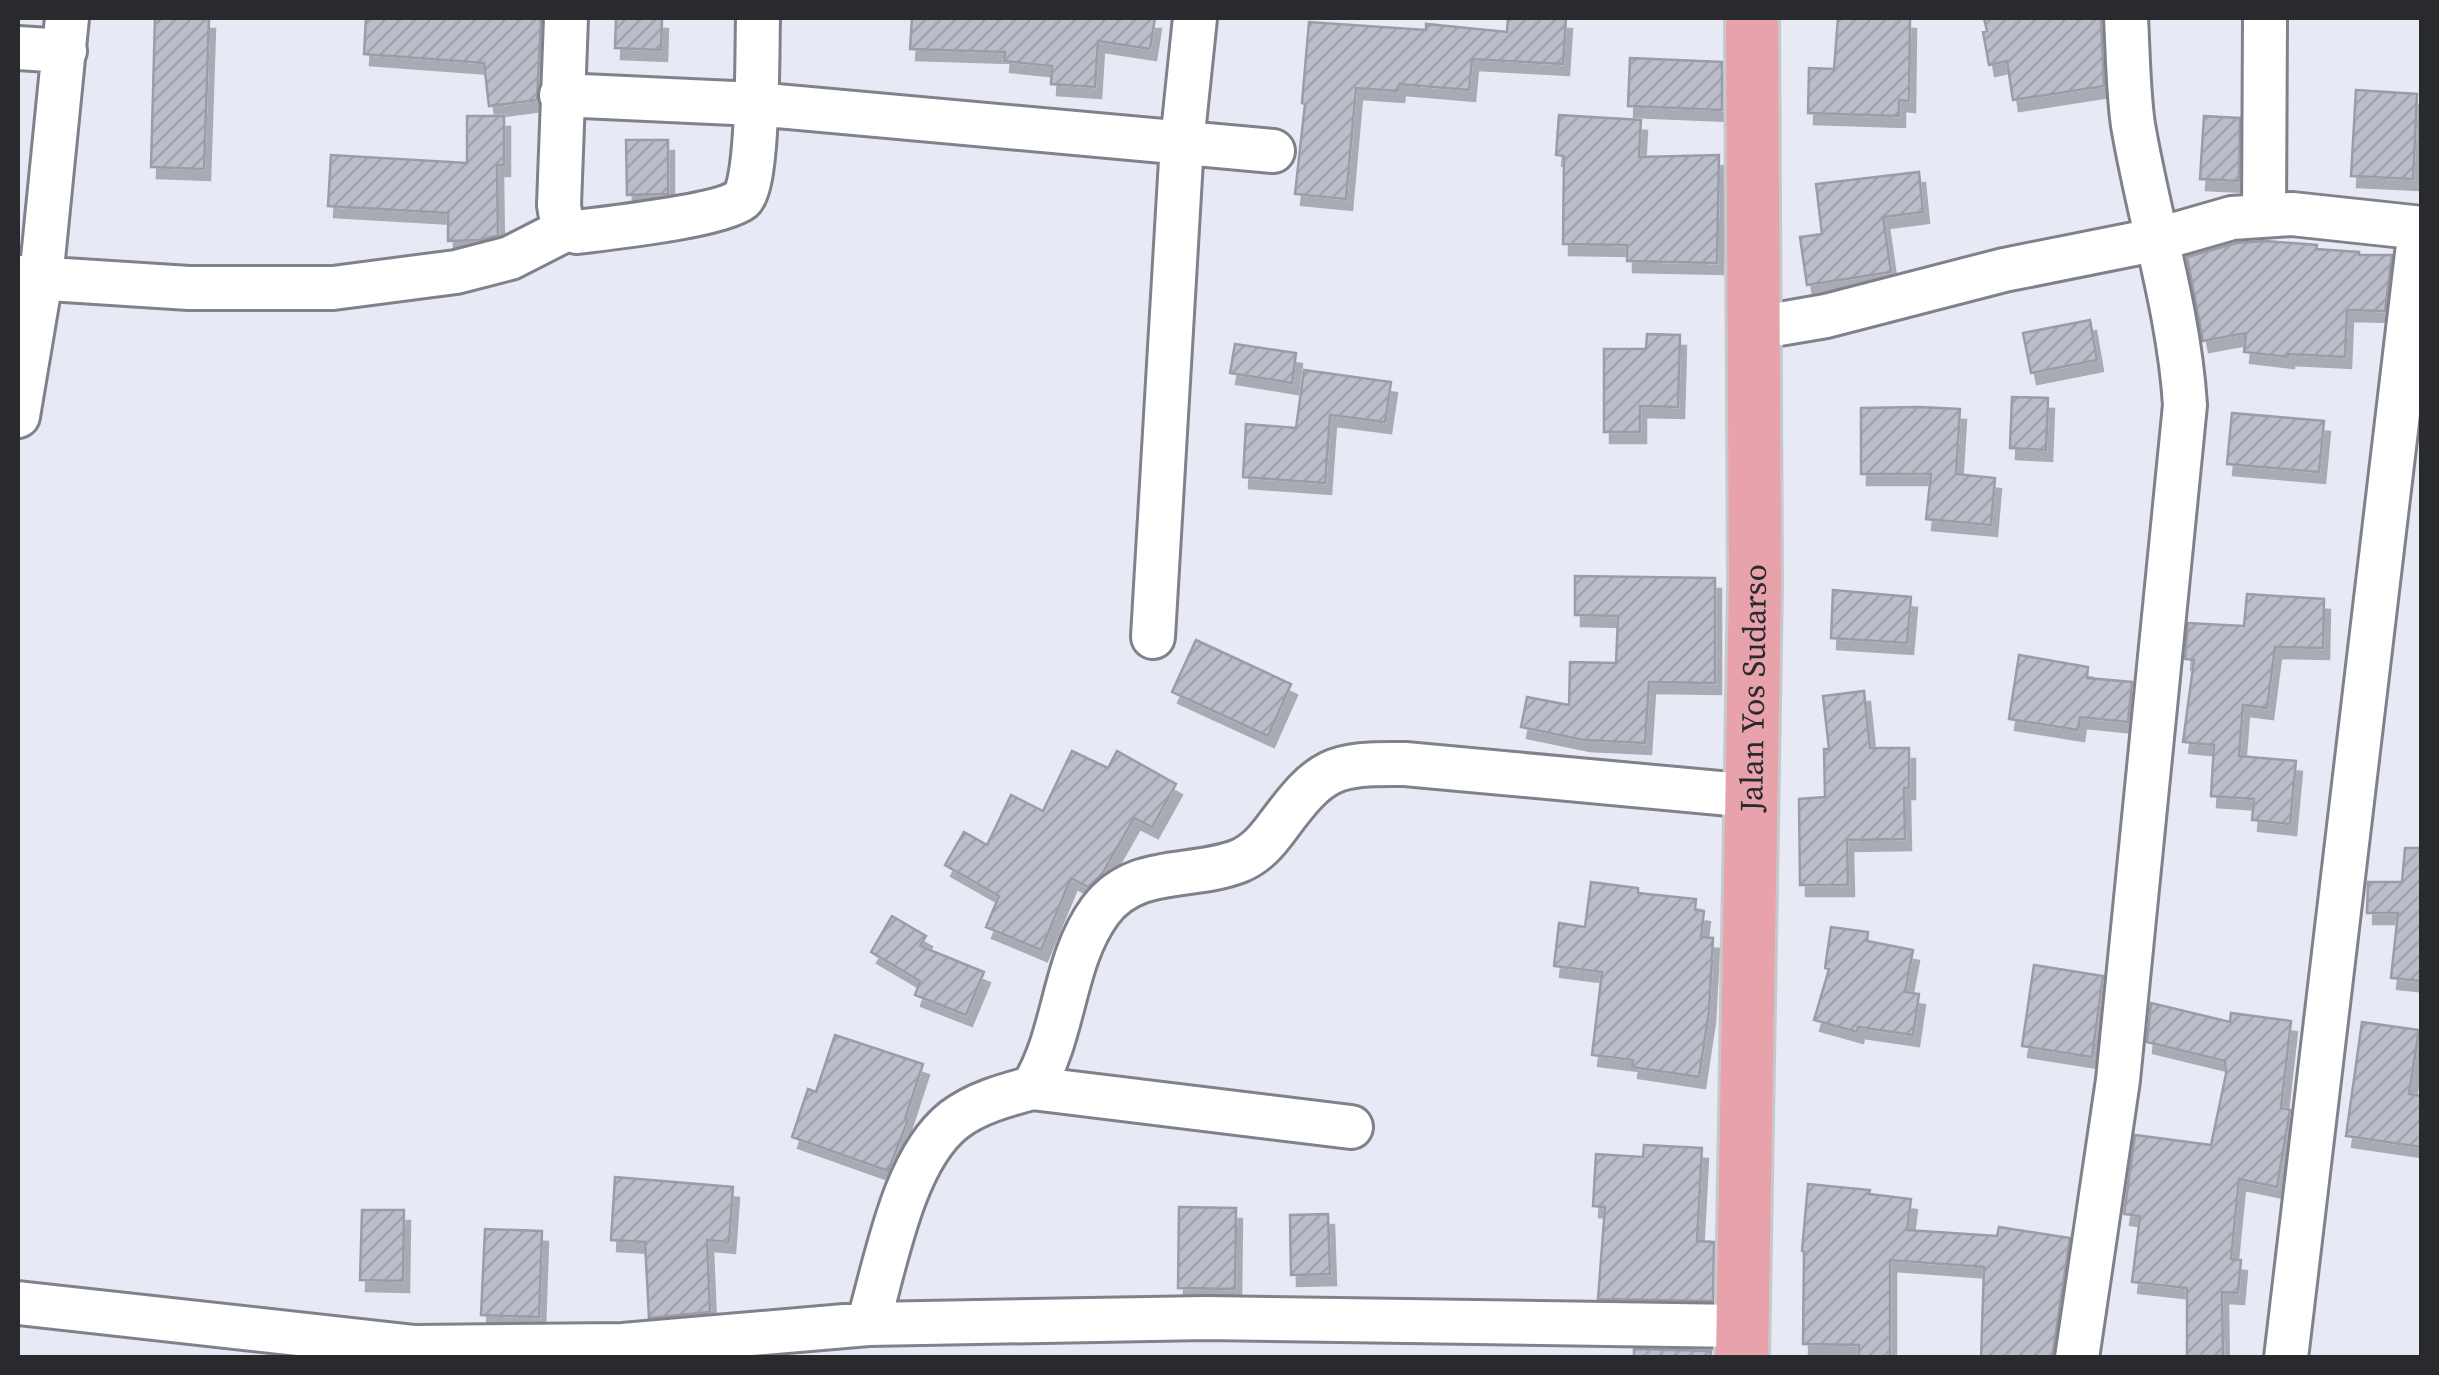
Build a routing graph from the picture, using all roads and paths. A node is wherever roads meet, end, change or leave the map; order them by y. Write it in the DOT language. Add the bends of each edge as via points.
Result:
graph roads {
  1 [pos="566,18"];
  2 [pos="758,18"];
  3 [pos="1195,18"];
  4 [pos="1752,18"];
  5 [pos="2126,18"];
  6 [pos="2264,18"];
  7 [pos="66,34"];
  8 [pos="18,48"];
  9 [pos="561,95"];
  10 [pos="755,104"];
  11 [pos="1182,143"];
  12 [pos="1273,151"];
  13 [pos="2264,214"];
  14 [pos="2421,228"];
  15 [pos="567,229"];
  16 [pos="2160,238"];
  17 [pos="30,278"];
  18 [pos="1756,328"];
  19 [pos="18,416"];
  20 [pos="1153,637"];
  21 [pos="1752,796"];
  22 [pos="1032,1088"];
  23 [pos="1350,1127"];
  24 [pos="18,1304"];
  25 [pos="868,1324"];
  26 [pos="1741,1342"];
  27 [pos="2077,1358"];
  28 [pos="2286,1358"];
  1 -- 9 [label="street"];
  2 -- 10 [label="street"];
  3 -- 11 [label="street"];
  4 -- 18 [label="main road, Jalan Yos Sudarso"];
  5 -- 16 [label="street" via="2132,120"];
  6 -- 13 [label="street"];
  7 -- 8 [label="street"];
  7 -- 17 [label="street"];
  9 -- 10 [label="street"];
  9 -- 15 [label="street" via="559,205"];
  10 -- 11 [label="street"];
  10 -- 15 [label="street" via="750,188 742,199 645,224"];
  11 -- 12 [label="street"];
  11 -- 20 [label="street"];
  13 -- 14 [label="street"];
  13 -- 16 [label="street"];
  14 -- 28 [label="street"];
  15 -- 17 [label="street" via="510,258 456,272 333,288"];
  16 -- 18 [label="street"];
  16 -- 27 [label="street" via="2183,371 2183,442 2118,1080"];
  17 -- 19 [label="street"];
  18 -- 21 [label="main road, Jalan Yos Sudarso"];
  21 -- 22 [label="street" via="1404,764 1336,768 1315,780 1248,857 1144,878 1118,890 1084,939 1050,1052"];
  21 -- 26 [label="main road, Jalan Yos Sudarso"];
  22 -- 23 [label="street"];
  22 -- 25 [label="street" via="966,1112 923,1156"];
  24 -- 25 [label="street" via="415,1347 623,1345"];
  25 -- 26 [label="street" via="1206,1318"];
}
